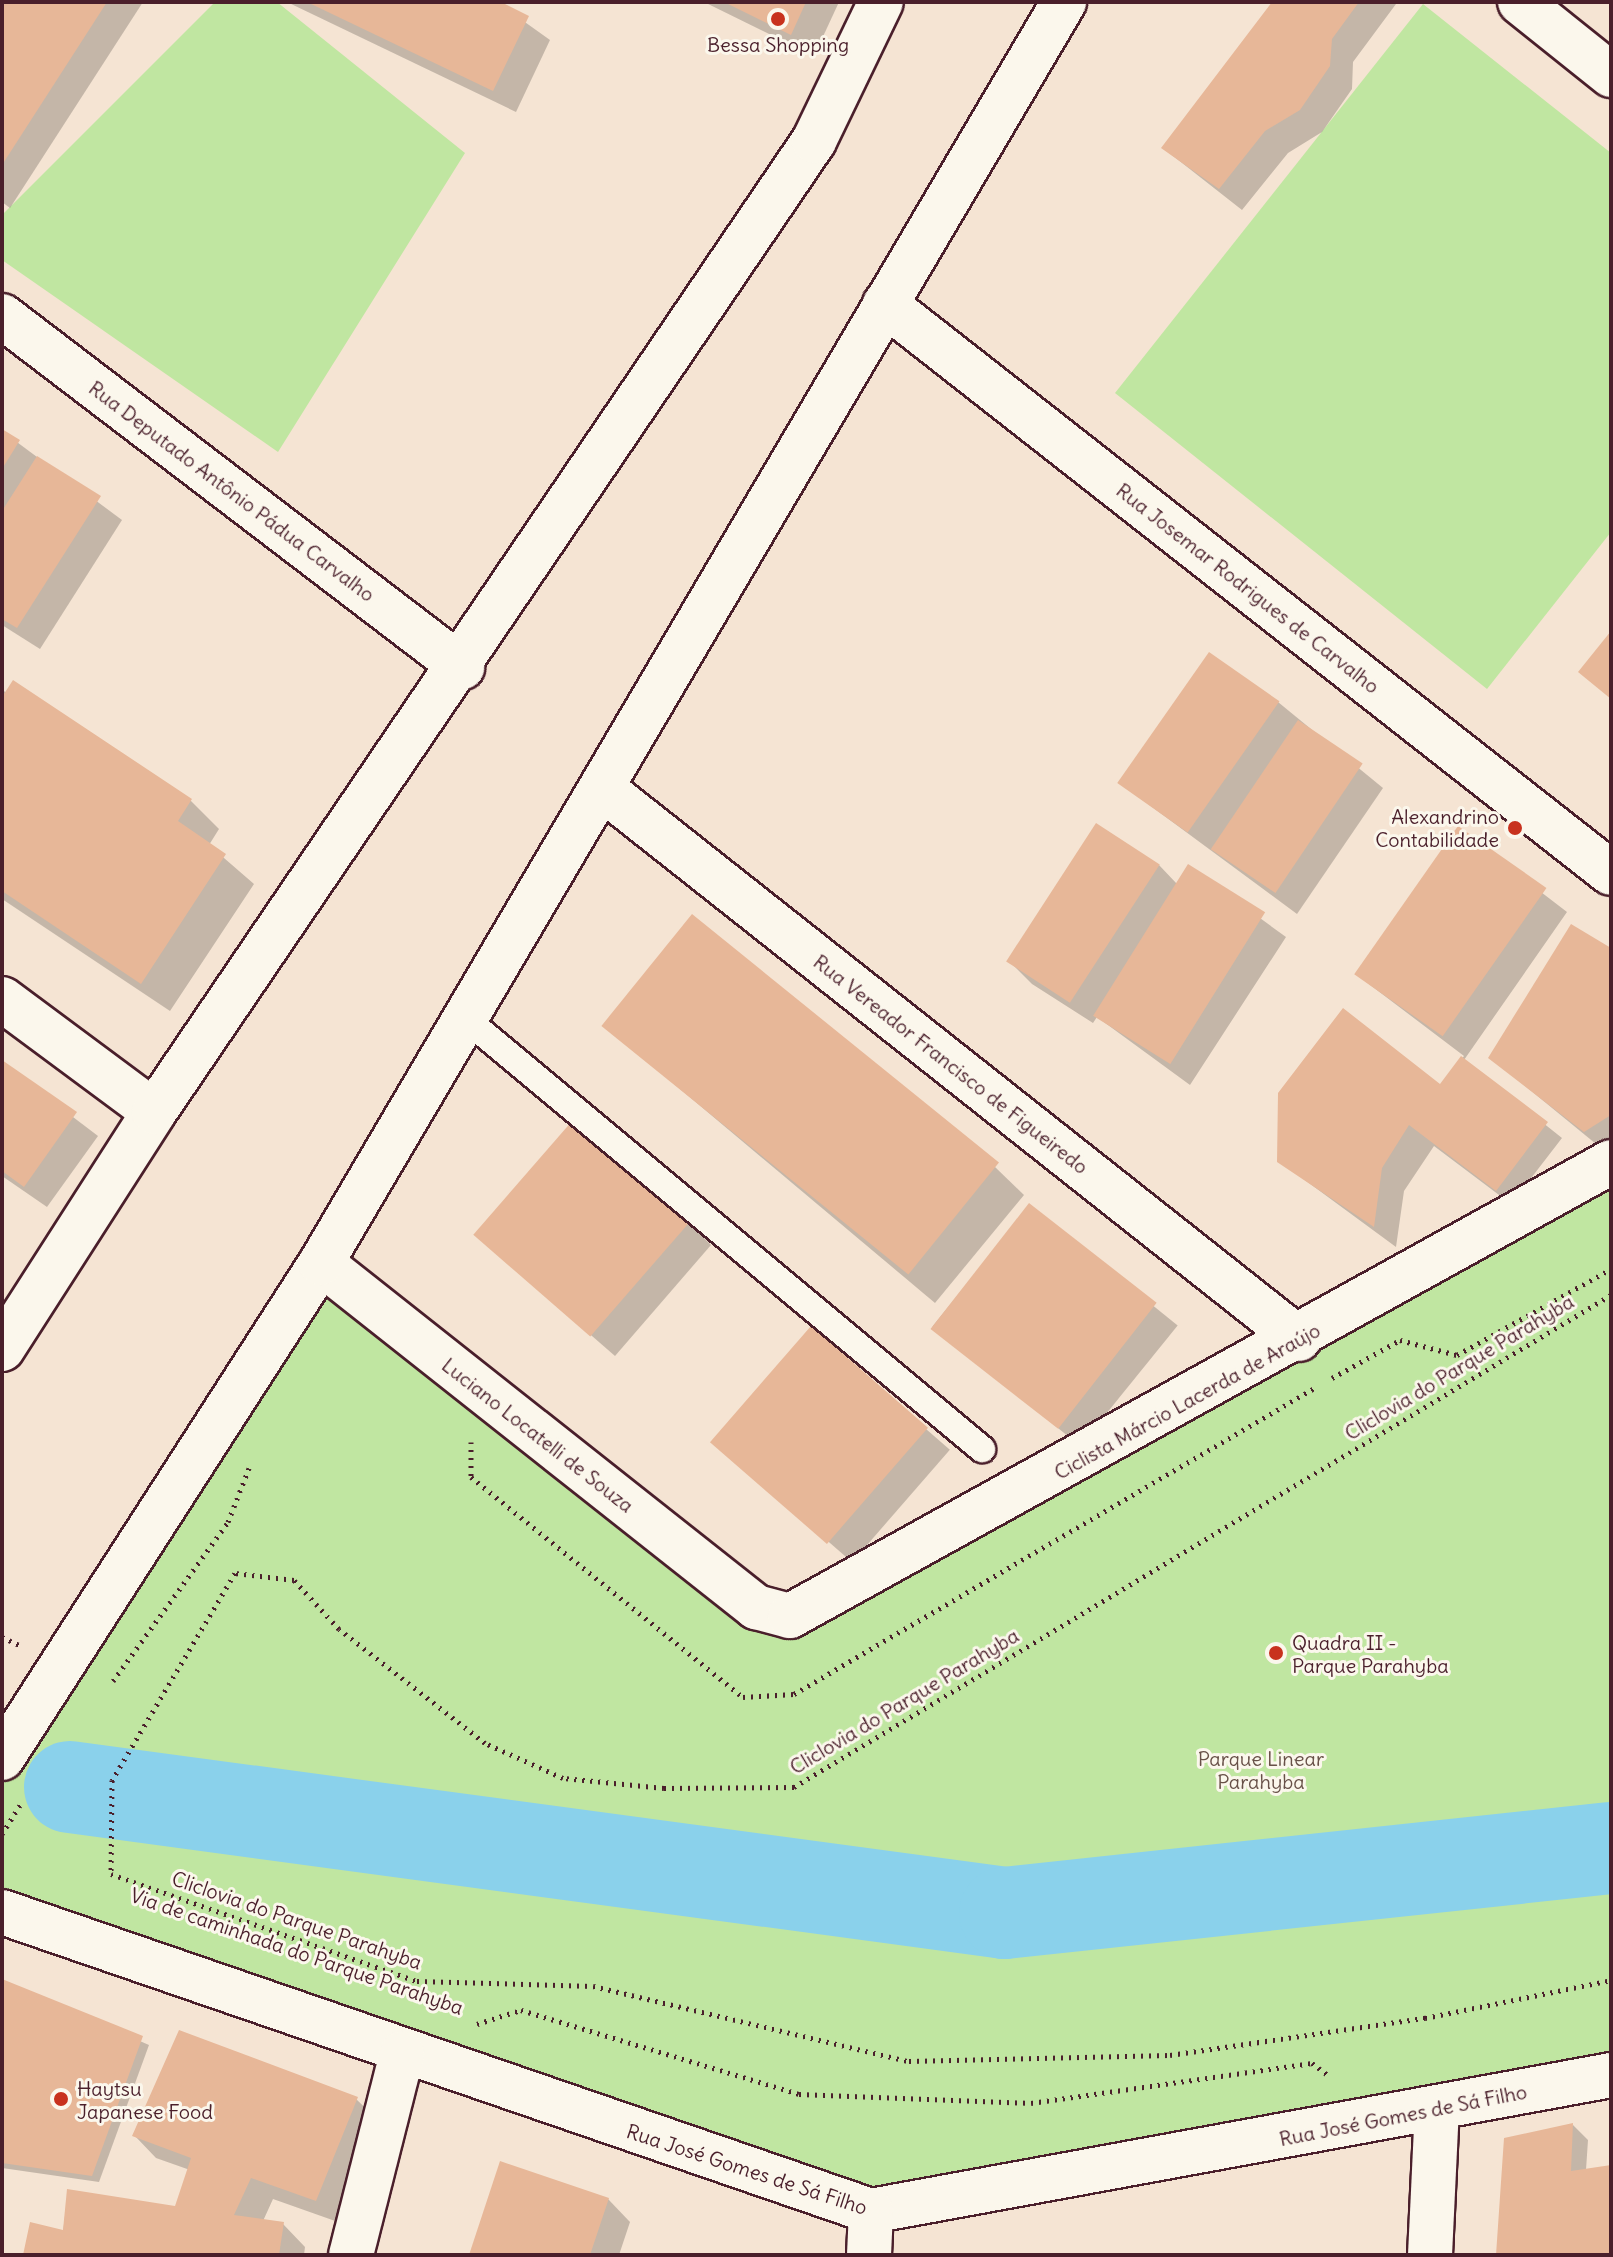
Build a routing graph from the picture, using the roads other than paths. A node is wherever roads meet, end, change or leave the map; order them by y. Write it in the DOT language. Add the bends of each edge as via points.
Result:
graph roads {
  1 [pos="881,2"];
  2 [pos="1064,2"];
  3 [pos="1520,2"];
  4 [pos="1611,75"];
  5 [pos="885,304"];
  6 [pos="2,316"];
  7 [pos="462,667"];
  8 [pos="603,789"];
  9 [pos="1611,873"];
  10 [pos="2,999"];
  11 [pos="466,1019"];
  12 [pos="154,1112"];
  13 [pos="1611,1162"];
  14 [pos="321,1263"];
  15 [pos="1299,1339"];
  16 [pos="2,1349"];
  17 [pos="982,1449"];
  18 [pos="756,1607"];
  19 [pos="2,1758"];
  20 [pos="2,1912"];
  21 [pos="402,2053"];
  22 [pos="1611,2075"];
  23 [pos="1437,2108"];
  24 [pos="871,2211"];
  25 [pos="351,2255"];
  26 [pos="869,2255"];
  27 [pos="1430,2255"];
  1 -- 7 [label="street" via="814,141"];
  2 -- 5 [label="street"];
  3 -- 4 [label="street"];
  5 -- 8 [label="street"];
  5 -- 9 [label="street, Rua Josemar Rodrigues de Carvalho"];
  6 -- 7 [label="street, Rua Deputado Antônio Pádua Carvalho"];
  7 -- 12 [label="street"];
  8 -- 11 [label="street"];
  8 -- 15 [label="street, Rua Vereador Francisco de Figueiredo"];
  10 -- 12 [label="street"];
  11 -- 14 [label="street"];
  11 -- 17 [label="lane"];
  12 -- 16 [label="street"];
  13 -- 15 [label="street, Ciclista Márcio Lacerda de Araújo"];
  14 -- 18 [label="street, Luciano Locatelli de Souza"];
  14 -- 19 [label="street"];
  15 -- 18 [label="street, Ciclista Márcio Lacerda de Araújo" via="821,1605 790,1616"];
  20 -- 21 [label="street, Rua José Gomes de Sá Filho"];
  21 -- 24 [label="street, Rua José Gomes de Sá Filho"];
  21 -- 25 [label="street"];
  22 -- 23 [label="street, Rua José Gomes de Sá Filho"];
  23 -- 24 [label="street, Rua José Gomes de Sá Filho"];
  23 -- 27 [label="street"];
  24 -- 26 [label="street"];
}
